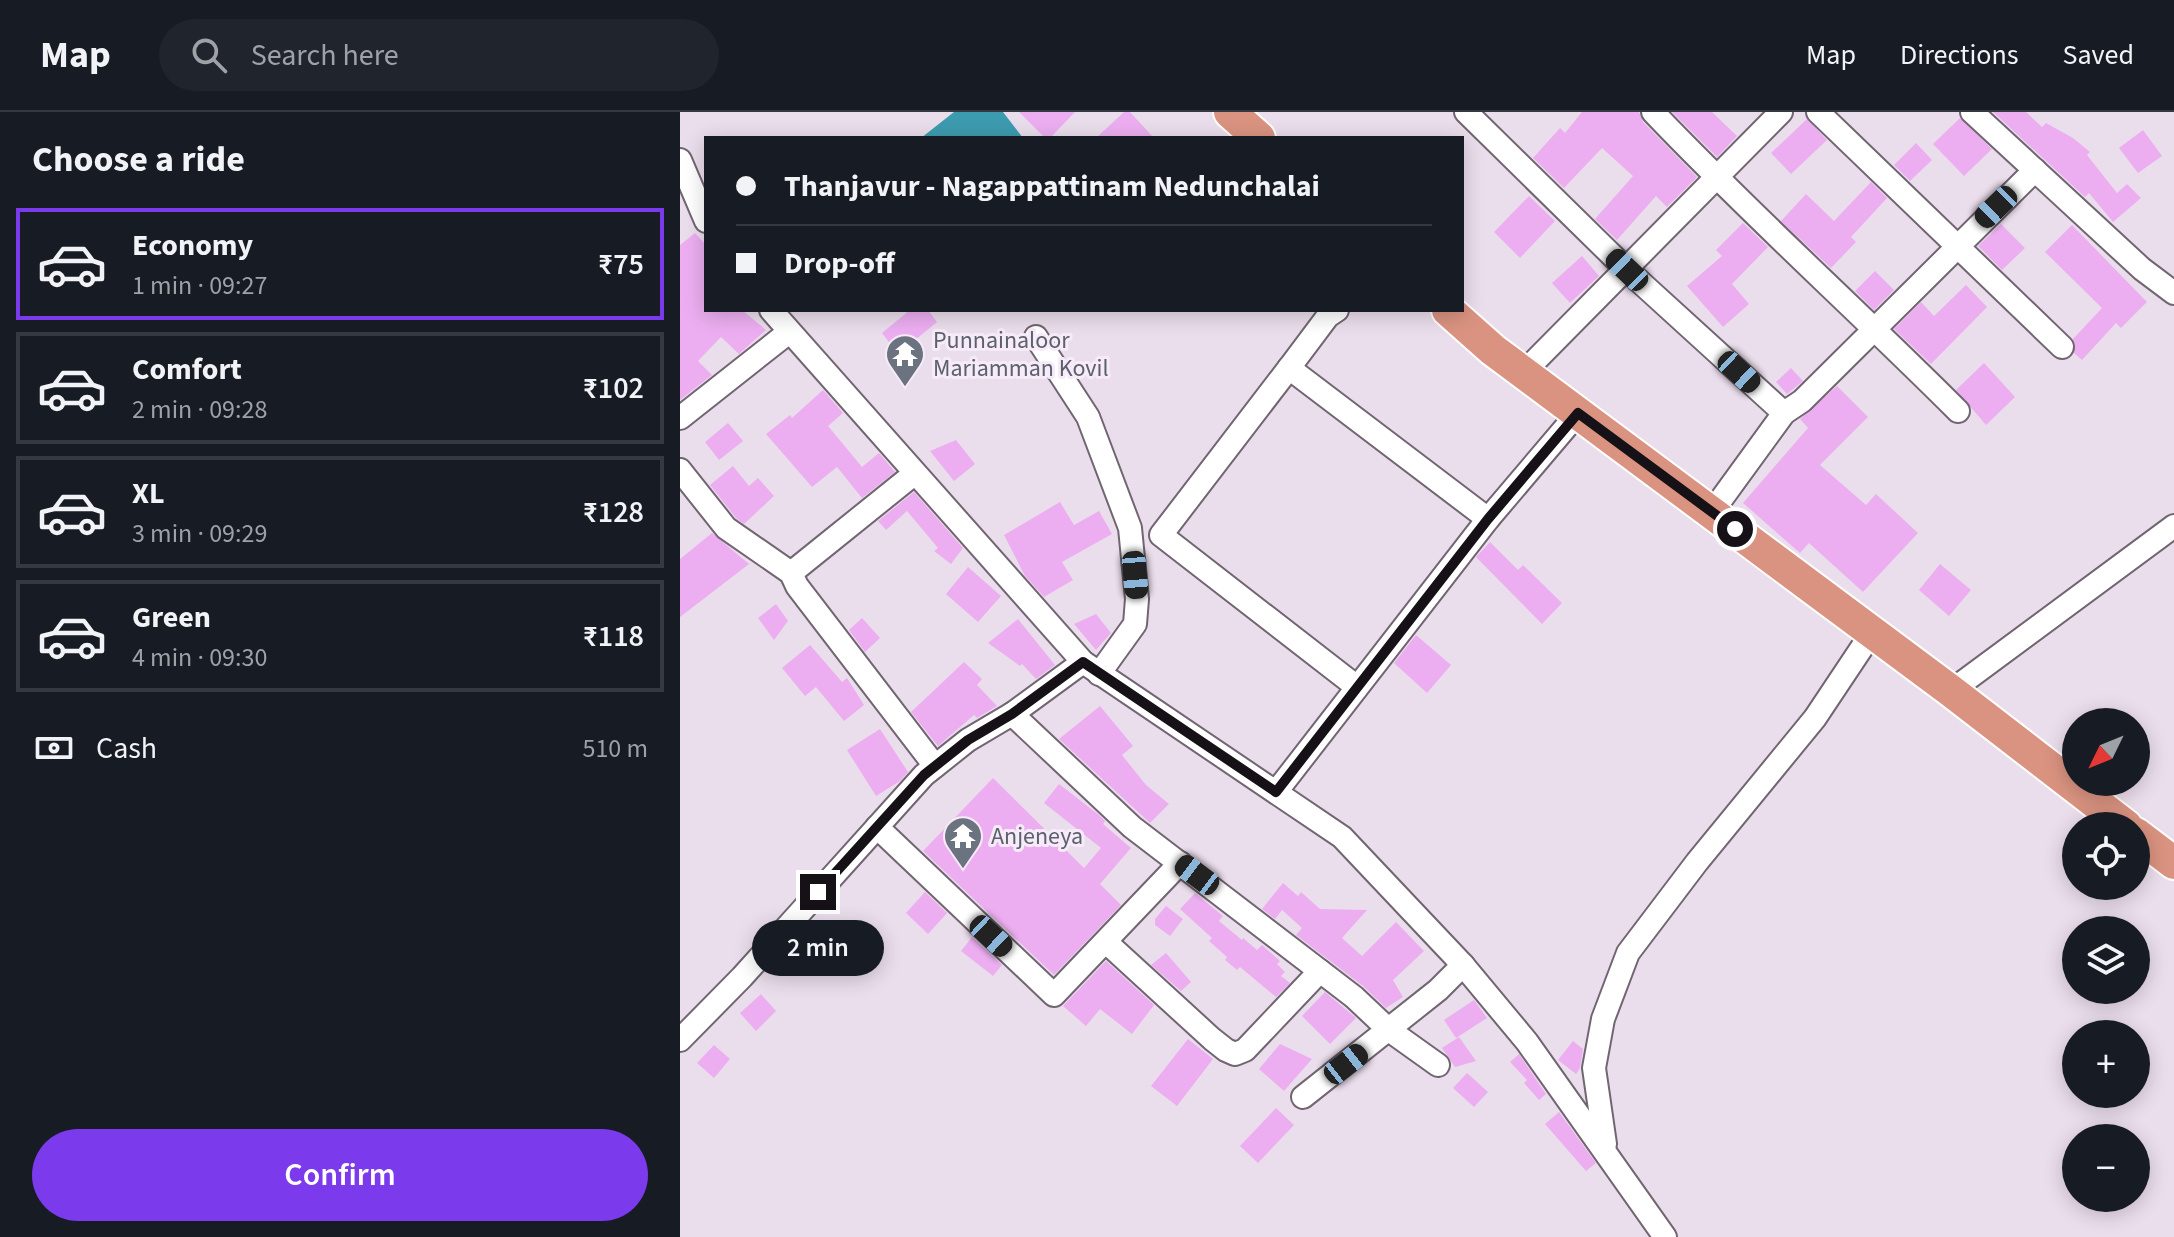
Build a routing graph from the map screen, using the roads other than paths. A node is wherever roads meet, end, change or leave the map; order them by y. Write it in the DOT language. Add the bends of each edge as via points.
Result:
graph roads {
  1 [pos="1230,112"];
  2 [pos="1466,112"];
  3 [pos="1653,112"];
  4 [pos="1781,112"];
  5 [pos="1818,112"];
  6 [pos="1972,112"];
  7 [pos="1257,136"];
  8 [pos="680,160"];
  9 [pos="2035,170"];
  10 [pos="1716,178"];
  11 [pos="704,216"];
  12 [pos="1956,244"];
  13 [pos="1627,270"];
  14 [pos="2174,293"];
  15 [pos="773,312"];
  16 [pos="1334,312"];
  17 [pos="1450,312"];
  18 [pos="1874,327"];
  19 [pos="789,332"];
  20 [pos="1036,337"];
  21 [pos="2062,347"];
  22 [pos="1289,368"];
  23 [pos="1523,373"];
  24 [pos="1958,411"];
  25 [pos="1578,413"];
  26 [pos="1784,413"];
  27 [pos="680,418"];
  28 [pos="680,470"];
  29 [pos="914,474"];
  30 [pos="1712,512"];
  31 [pos="1488,519"];
  32 [pos="2174,526"];
  33 [pos="791,573"];
  34 [pos="1871,634"];
  35 [pos="1091,668"];
  36 [pos="1357,687"];
  37 [pos="1951,691"];
  38 [pos="1012,714"];
  39 [pos="935,766"];
  40 [pos="1276,792"];
  41 [pos="2108,812"];
  42 [pos="877,827"];
  43 [pos="2150,845"];
  44 [pos="1180,863"];
  45 [pos="2174,863"];
  46 [pos="1106,942"];
  47 [pos="1463,965"];
  48 [pos="1320,971"];
  49 [pos="1389,1030"];
  50 [pos="680,1040"];
  51 [pos="1438,1065"];
  52 [pos="1303,1097"];
  53 [pos="1606,1152"];
  54 [pos="1665,1237"];
  1 -- 7 [label="highway"];
  2 -- 13 [label="street"];
  3 -- 10 [label="street"];
  4 -- 10 [label="street"];
  5 -- 12 [label="street"];
  6 -- 9 [label="street"];
  8 -- 11 [label="street"];
  9 -- 12 [label="street"];
  9 -- 14 [label="street"];
  10 -- 13 [label="street"];
  10 -- 18 [label="street"];
  12 -- 18 [label="street"];
  12 -- 21 [label="street"];
  13 -- 23 [label="street"];
  13 -- 26 [label="street"];
  15 -- 19 [label="street"];
  16 -- 22 [label="street"];
  17 -- 23 [label="highway"];
  18 -- 24 [label="street"];
  18 -- 26 [label="street"];
  19 -- 27 [label="street"];
  19 -- 29 [label="street"];
  20 -- 35 [label="street" via="1088,417 1130,528 1135,624"];
  22 -- 31 [label="street"];
  22 -- 36 [label="street" via="1161,535"];
  23 -- 25 [label="highway"];
  25 -- 30 [label="highway"];
  25 -- 31 [label="street"];
  26 -- 30 [label="street"];
  28 -- 33 [label="street" via="726,528"];
  29 -- 33 [label="street"];
  29 -- 35 [label="street"];
  30 -- 34 [label="highway"];
  31 -- 36 [label="street"];
  32 -- 37 [label="street"];
  33 -- 39 [label="street"];
  34 -- 37 [label="highway"];
  34 -- 53 [label="street" via="1815,718 1628,953 1603,1019 1594,1068"];
  35 -- 38 [label="street"];
  35 -- 40 [label="street"];
  36 -- 40 [label="street"];
  37 -- 41 [label="highway"];
  38 -- 39 [label="street"];
  38 -- 44 [label="street" via="1132,827"];
  39 -- 42 [label="street"];
  40 -- 47 [label="street" via="1342,837"];
  42 -- 46 [label="street" via="1054,995"];
  42 -- 50 [label="street"];
  43 -- 45 [label="highway"];
  44 -- 46 [label="street"];
  44 -- 48 [label="street"];
  46 -- 48 [label="street" via="1235,1054 1245,1050"];
  47 -- 49 [label="street"];
  47 -- 53 [label="street" via="1527,1042"];
  48 -- 49 [label="street"];
  49 -- 51 [label="street"];
  49 -- 52 [label="street"];
  53 -- 54 [label="street"];
}
